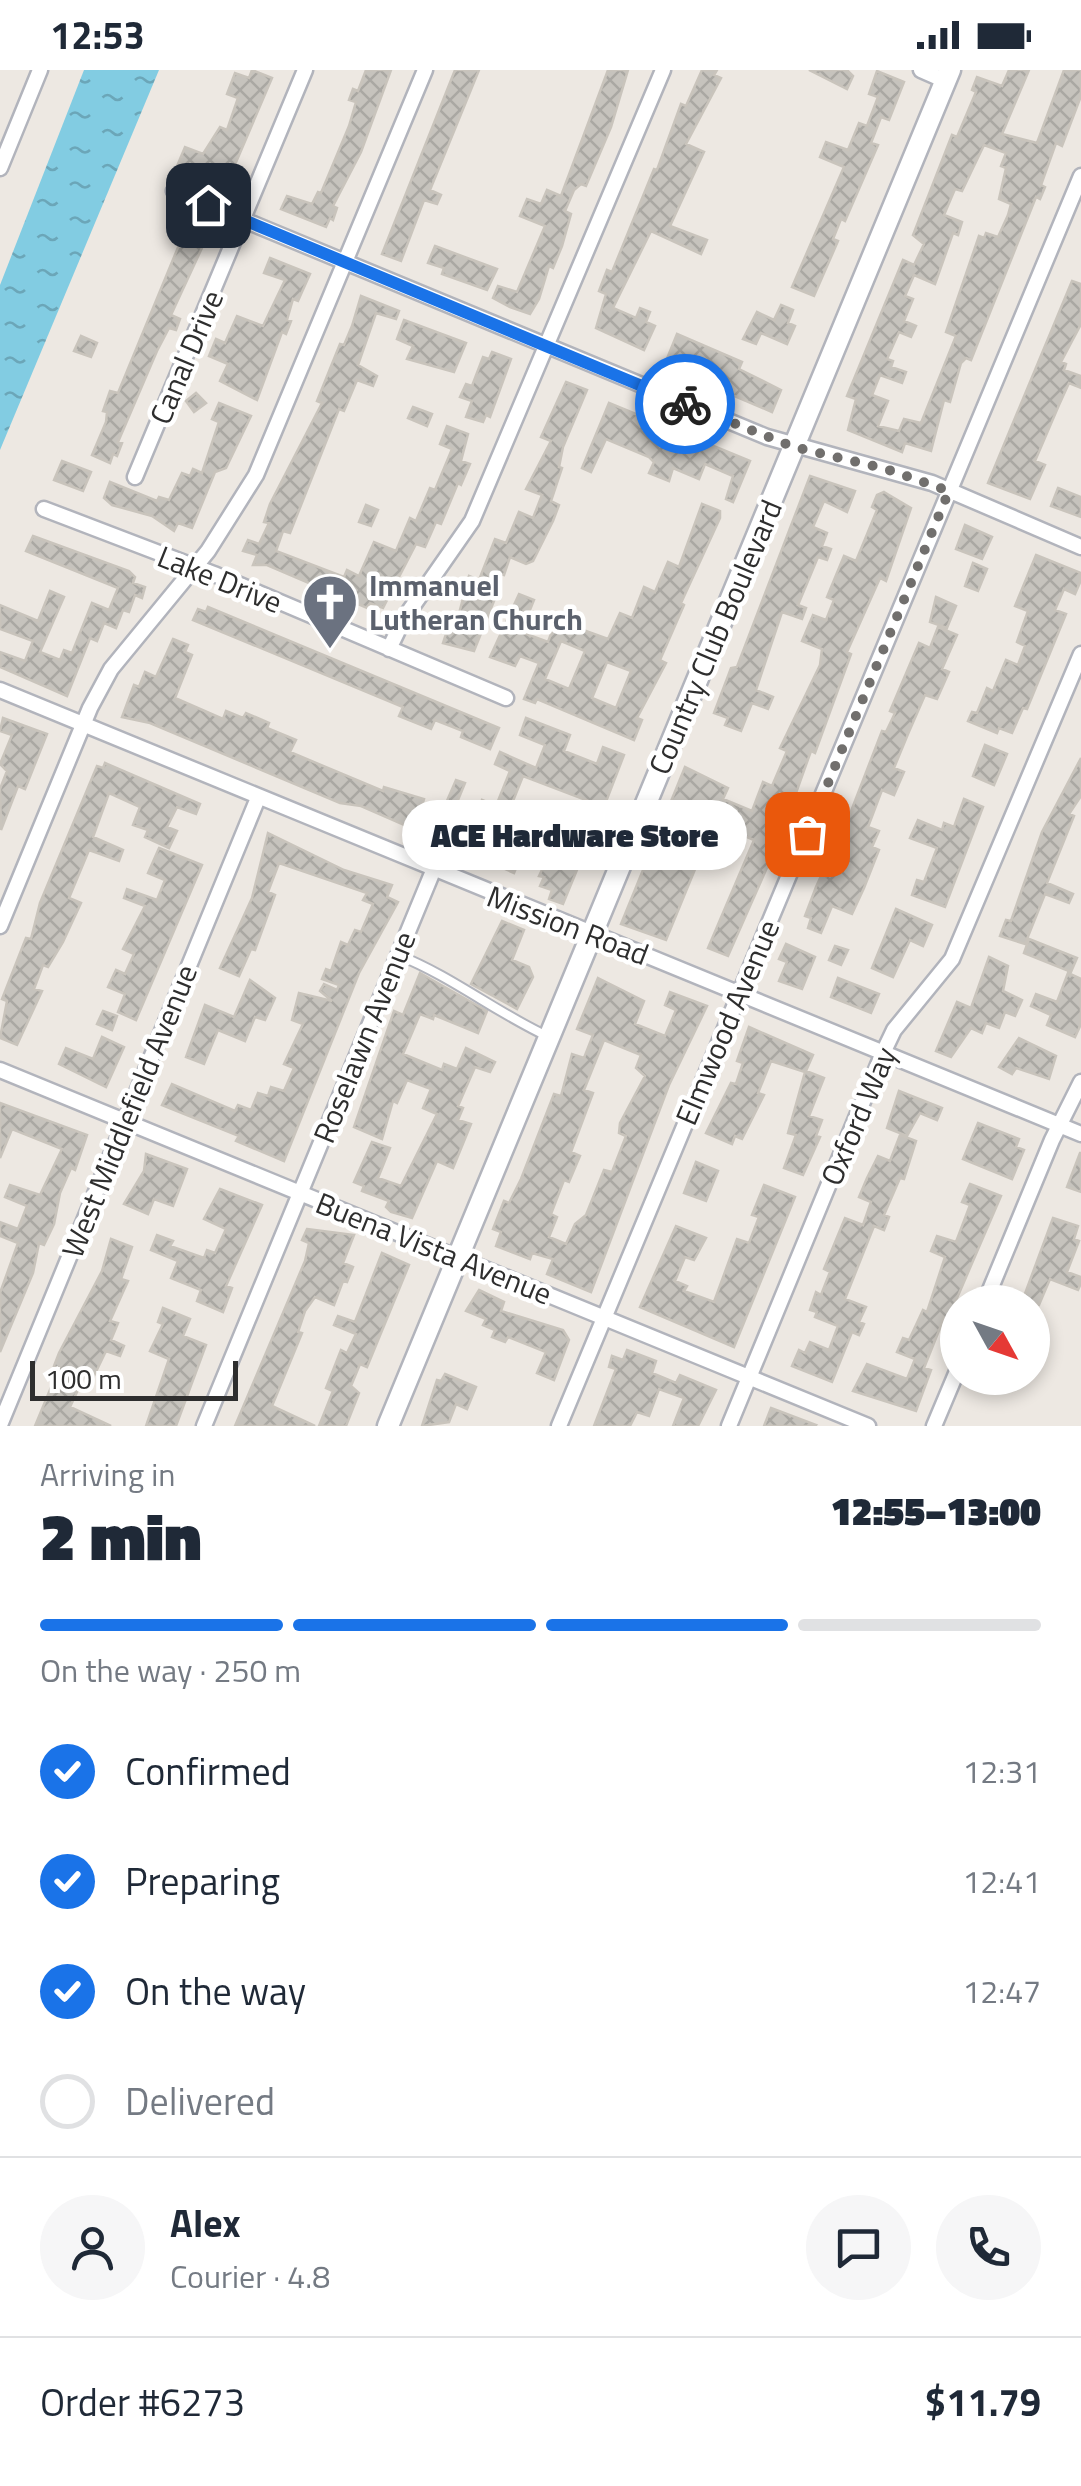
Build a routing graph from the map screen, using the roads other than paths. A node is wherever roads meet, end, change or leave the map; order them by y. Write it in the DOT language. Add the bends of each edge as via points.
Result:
graph roads {
  1 [pos="40,70"];
  2 [pos="305,70"];
  3 [pos="425,70"];
  4 [pos="663,70"];
  5 [pos="921,70"];
  6 [pos="948,75"];
  7 [pos="0,168"];
  8 [pos="1081,176"];
  9 [pos="174,191"];
  10 [pos="243,220"];
  11 [pos="345,262"];
  12 [pos="547,347"];
  13 [pos="794,447"];
  14 [pos="136,477"];
  15 [pos="949,491"];
  16 [pos="44,509"];
  17 [pos="1081,547"];
  18 [pos="193,567"];
  19 [pos="389,649"];
  20 [pos="1081,654"];
  21 [pos="0,690"];
  22 [pos="506,698"];
  23 [pos="82,726"];
  24 [pos="258,798"];
  25 [pos="433,870"];
  26 [pos="0,926"];
  27 [pos="592,934"];
  28 [pos="398,954"];
  29 [pos="739,993"];
  30 [pos="549,1037"];
  31 [pos="883,1053"];
  32 [pos="0,1070"];
  33 [pos="1081,1082"];
  34 [pos="125,1121"];
  35 [pos="1058,1125"];
  36 [pos="1081,1134"];
  37 [pos="300,1192"];
  38 [pos="458,1258"];
  39 [pos="992,1285"];
  40 [pos="604,1318"];
  41 [pos="749,1378"];
  42 [pos="947,1395"];
  43 [pos="0,1425"];
  44 [pos="204,1426"];
  45 [pos="388,1426"];
  46 [pos="559,1426"];
  47 [pos="730,1426"];
  48 [pos="868,1426"];
  49 [pos="934,1426"];
  1 -- 7 [label="street"];
  2 -- 10 [label="street, Canal Drive"];
  3 -- 11 [label="street"];
  4 -- 12 [label="street"];
  5 -- 6 [label="street"];
  6 -- 13 [label="street, Country Club Boulevard"];
  8 -- 15 [label="street, Elmwood Avenue"];
  9 -- 10 [label="street"];
  10 -- 11 [label="street"];
  10 -- 14 [label="street, Canal Drive"];
  11 -- 12 [label="street"];
  11 -- 18 [label="street" via="256,475"];
  12 -- 13 [label="street"];
  12 -- 19 [label="street" via="472,521"];
  13 -- 15 [label="street"];
  13 -- 27 [label="street, Country Club Boulevard"];
  15 -- 17 [label="street"];
  15 -- 29 [label="street, Elmwood Avenue"];
  16 -- 18 [label="street, Lake Drive"];
  18 -- 19 [label="street, Lake Drive"];
  18 -- 23 [label="street" via="112,669"];
  19 -- 22 [label="street, Lake Drive"];
  20 -- 31 [label="street, Oxford Way" via="952,959"];
  21 -- 23 [label="street, Mission Road"];
  23 -- 24 [label="street, Mission Road"];
  23 -- 26 [label="street"];
  24 -- 25 [label="street, Mission Road"];
  24 -- 34 [label="street, West Middlefield Avenue"];
  25 -- 27 [label="street, Mission Road"];
  25 -- 28 [label="street, Roselawn Avenue"];
  27 -- 29 [label="street, Mission Road"];
  27 -- 30 [label="street, Country Club Boulevard"];
  28 -- 30 [label="lane" via="447,975 497,1013"];
  28 -- 37 [label="street, Roselawn Avenue"];
  29 -- 31 [label="street, Mission Road"];
  29 -- 40 [label="street, Elmwood Avenue"];
  30 -- 38 [label="street, Country Club Boulevard"];
  31 -- 35 [label="street, Mission Road"];
  31 -- 41 [label="street, Oxford Way"];
  32 -- 34 [label="street, Buena Vista Avenue"];
  33 -- 35 [label="street"];
  34 -- 37 [label="street, Buena Vista Avenue"];
  34 -- 43 [label="street, West Middlefield Avenue"];
  35 -- 36 [label="street, Mission Road"];
  35 -- 39 [label="street"];
  37 -- 38 [label="street, Buena Vista Avenue"];
  37 -- 44 [label="street, Roselawn Avenue"];
  38 -- 40 [label="street, Buena Vista Avenue"];
  38 -- 45 [label="street, Country Club Boulevard"];
  40 -- 41 [label="street, Buena Vista Avenue"];
  40 -- 46 [label="street, Elmwood Avenue"];
  41 -- 47 [label="street, Oxford Way"];
  41 -- 48 [label="street, Buena Vista Avenue"];
  42 -- 49 [label="street"];
}
